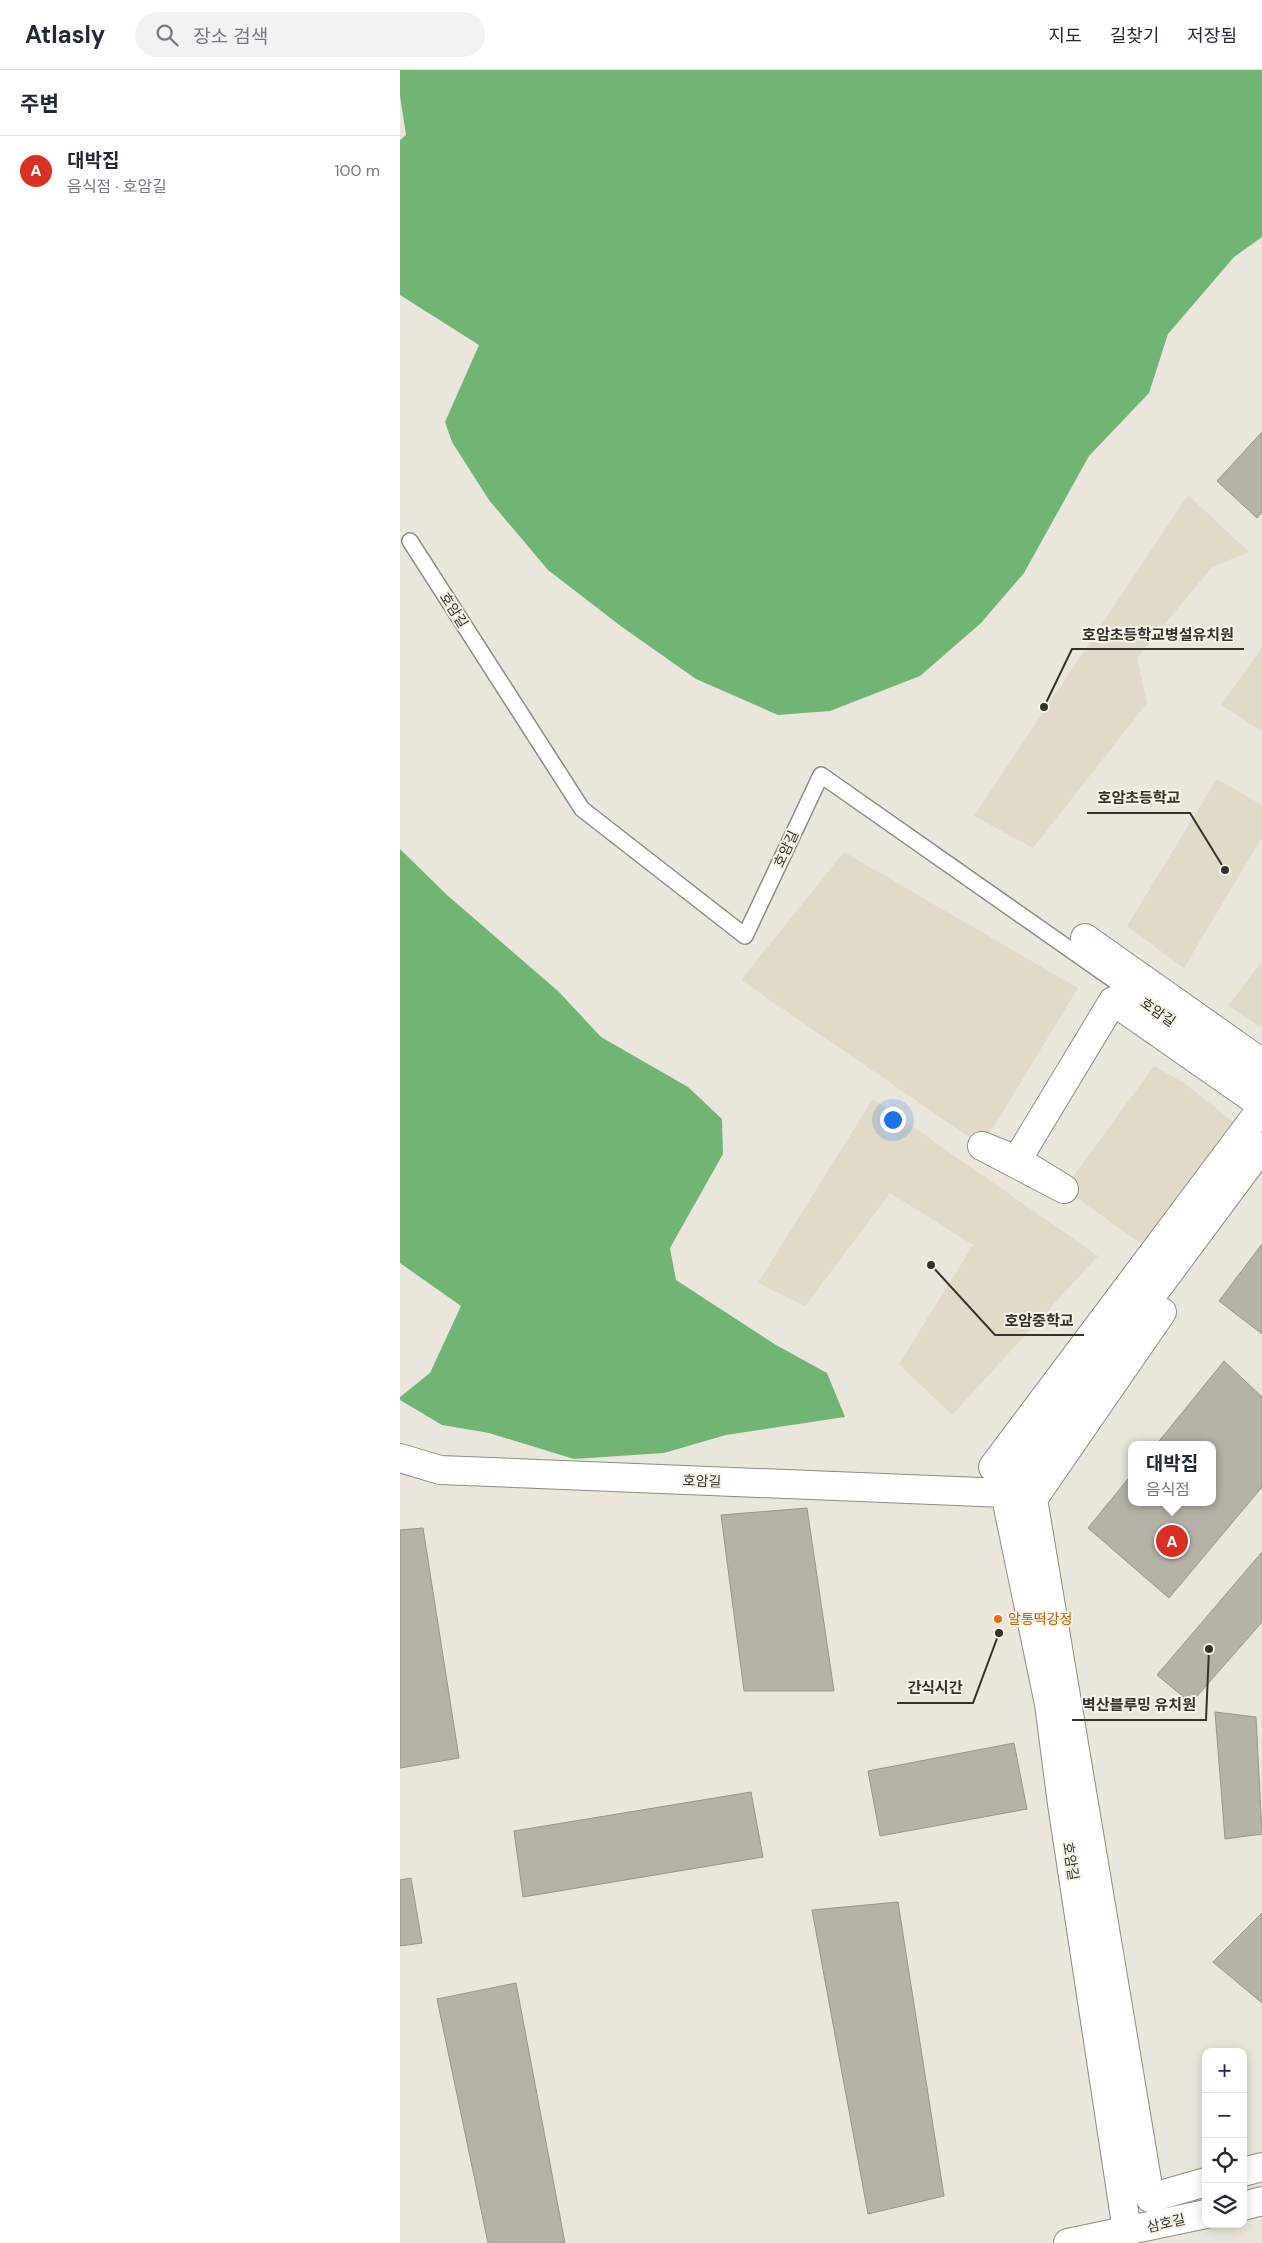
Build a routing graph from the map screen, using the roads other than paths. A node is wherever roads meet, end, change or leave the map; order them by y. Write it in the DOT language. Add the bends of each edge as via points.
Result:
graph roads {
  1 [pos="410,541"];
  2 [pos="1085,938"];
  3 [pos="1262,1063"];
  4 [pos="1262,1084"];
  5 [pos="1262,1107"];
  6 [pos="1262,1147"];
  7 [pos="1017,1160"];
  8 [pos="1262,1166"];
  9 [pos="400,1458"];
  10 [pos="993,1468"];
  11 [pos="1005,1493"];
  12 [pos="1262,2167"];
  13 [pos="1247,2171"];
  14 [pos="1202,2183"];
  15 [pos="1262,2201"];
  16 [pos="1247,2205"];
  17 [pos="1202,2215"];
  18 [pos="1128,2231"];
  19 [pos="1068,2243"];
  1 -- 4 [label="lane, 호암길" via="582,809 745,936 821,774"];
  2 -- 3 [label="street"];
  5 -- 7 [label="street" via="1113,1001"];
  5 -- 10 [label="street"];
  6 -- 11 [label="street"];
  8 -- 14 [label="street" via="1034,1499 1150,2198"];
  9 -- 11 [label="street, 호암길" via="440,1470"];
  11 -- 18 [label="street, 호암길" via="1049,1704"];
  12 -- 13 [label="street"];
  15 -- 16 [label="street"];
  17 -- 18 [label="street, 삼호길"];
  18 -- 19 [label="street, 삼호길"];
}
